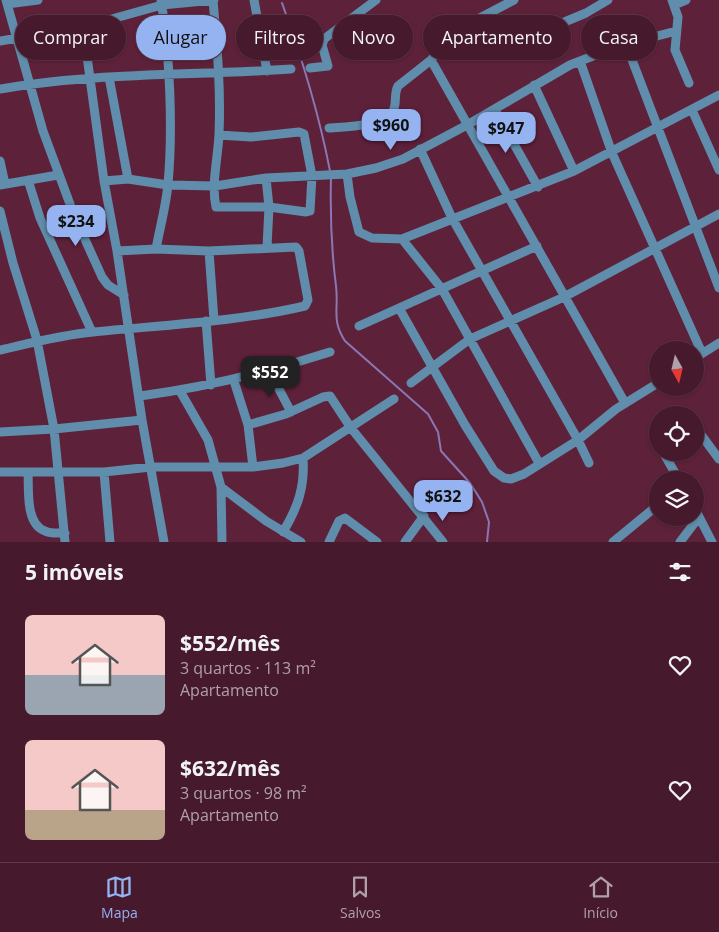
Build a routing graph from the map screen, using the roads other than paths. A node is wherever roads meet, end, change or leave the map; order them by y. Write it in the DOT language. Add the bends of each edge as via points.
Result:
graph roads {
  1 [pos="38,0"];
  2 [pos="213,0"];
  3 [pos="254,0"];
  4 [pos="376,0"];
  5 [pos="514,0"];
  6 [pos="608,0"];
  7 [pos="686,0"];
  8 [pos="6,2"];
  9 [pos="162,2"];
  10 [pos="673,2"];
  11 [pos="499,3"];
  12 [pos="121,15"];
  13 [pos="482,15"];
  14 [pos="571,19"];
  15 [pos="15,31"];
  16 [pos="676,31"];
  17 [pos="657,36"];
  18 [pos="15,38"];
  19 [pos="0,41"];
  20 [pos="22,60"];
  21 [pos="88,60"];
  22 [pos="432,60"];
  23 [pos="632,60"];
  24 [pos="580,61"];
  25 [pos="310,68"];
  26 [pos="291,69"];
  27 [pos="267,71"];
  28 [pos="168,73"];
  29 [pos="220,74"];
  30 [pos="109,77"];
  31 [pos="91,79"];
  32 [pos="689,83"];
  33 [pos="28,84"];
  34 [pos="534,85"];
  35 [pos="0,89"];
  36 [pos="719,95"];
  37 [pos="495,110"];
  38 [pos="692,110"];
  39 [pos="469,124"];
  40 [pos="328,128"];
  41 [pos="657,129"];
  42 [pos="219,135"];
  43 [pos="420,149"];
  44 [pos="612,153"];
  45 [pos="0,160"];
  46 [pos="719,170"];
  47 [pos="574,172"];
  48 [pos="347,174"];
  49 [pos="58,175"];
  50 [pos="312,176"];
  51 [pos="266,178"];
  52 [pos="28,180"];
  53 [pos="128,180"];
  54 [pos="104,181"];
  55 [pos="3,185"];
  56 [pos="168,185"];
  57 [pos="215,186"];
  58 [pos="538,187"];
  59 [pos="510,198"];
  60 [pos="268,207"];
  61 [pos="0,211"];
  62 [pos="719,214"];
  63 [pos="452,218"];
  64 [pos="696,225"];
  65 [pos="402,239"];
  66 [pos="537,246"];
  67 [pos="267,247"];
  68 [pos="654,247"];
  69 [pos="156,249"];
  70 [pos="117,251"];
  71 [pos="209,251"];
  72 [pos="482,269"];
  73 [pos="719,288"];
  74 [pos="442,289"];
  75 [pos="124,295"];
  76 [pos="564,297"];
  77 [pos="399,308"];
  78 [pos="210,320"];
  79 [pos="512,321"];
  80 [pos="359,326"];
  81 [pos="129,329"];
  82 [pos="92,332"];
  83 [pos="470,339"];
  84 [pos="37,340"];
  85 [pos="693,341"];
  86 [pos="719,342"];
  87 [pos="0,350"];
  88 [pos="330,352"];
  89 [pos="704,352"];
  90 [pos="434,367"];
  91 [pos="270,372"];
  92 [pos="234,381"];
  93 [pos="411,383"];
  94 [pos="211,385"];
  95 [pos="649,388"];
  96 [pos="180,391"];
  97 [pos="140,396"];
  98 [pos="394,399"];
  99 [pos="625,403"];
  100 [pos="292,412"];
  101 [pos="142,420"];
  102 [pos="248,425"];
  103 [pos="351,428"];
  104 [pos="54,429"];
  105 [pos="0,432"];
  106 [pos="704,439"];
  107 [pos="578,440"];
  108 [pos="303,458"];
  109 [pos="719,459"];
  110 [pos="540,462"];
  111 [pos="588,463"];
  112 [pos="215,465"];
  113 [pos="151,466"];
  114 [pos="253,467"];
  115 [pos="0,472"];
  116 [pos="28,472"];
  117 [pos="59,472"];
  118 [pos="104,472"];
  119 [pos="221,487"];
  120 [pos="649,512"];
  121 [pos="424,516"];
  122 [pos="689,526"];
  123 [pos="704,526"];
  124 [pos="287,537"];
  125 [pos="65,538"];
  126 [pos="110,542"];
  127 [pos="164,542"];
  128 [pos="222,542"];
  129 [pos="301,542"];
  130 [pos="329,542"];
  131 [pos="377,542"];
  132 [pos="405,542"];
  133 [pos="444,542"];
  134 [pos="613,542"];
  135 [pos="680,542"];
  136 [pos="712,542"];
  1 -- 8 [label="street"];
  2 -- 9 [label="street"];
  2 -- 29 [label="street"];
  3 -- 27 [label="street"];
  4 -- 25 [label="street" via="324,39 322,46 328,66"];
  5 -- 11 [label="street"];
  6 -- 14 [label="street"];
  7 -- 10 [label="street"];
  8 -- 15 [label="street"];
  9 -- 12 [label="street"];
  9 -- 28 [label="street"];
  10 -- 16 [label="street" via="678,17"];
  11 -- 13 [label="street"];
  16 -- 17 [label="street"];
  16 -- 32 [label="street" via="676,56"];
  18 -- 19 [label="street"];
  20 -- 33 [label="street"];
  21 -- 31 [label="street"];
  22 -- 39 [label="street"];
  22 -- 40 [label="street" via="398,86 389,116 371,123"];
  23 -- 41 [label="street"];
  24 -- 34 [label="street"];
  24 -- 44 [label="street"];
  26 -- 27 [label="street"];
  27 -- 29 [label="street"];
  28 -- 29 [label="street"];
  28 -- 30 [label="street"];
  28 -- 56 [label="street"];
  29 -- 42 [label="street"];
  30 -- 31 [label="street"];
  30 -- 53 [label="street"];
  31 -- 33 [label="street"];
  31 -- 54 [label="street"];
  33 -- 35 [label="street"];
  33 -- 49 [label="street"];
  34 -- 37 [label="street"];
  34 -- 47 [label="street"];
  36 -- 38 [label="street"];
  37 -- 39 [label="street"];
  37 -- 58 [label="street"];
  38 -- 41 [label="street"];
  38 -- 46 [label="street"];
  39 -- 43 [label="street"];
  39 -- 59 [label="street"];
  41 -- 44 [label="street"];
  41 -- 64 [label="street"];
  42 -- 50 [label="street" via="250,137 302,132"];
  42 -- 57 [label="street"];
  43 -- 48 [label="street" via="386,165"];
  43 -- 63 [label="street"];
  44 -- 47 [label="street"];
  44 -- 68 [label="street"];
  45 -- 55 [label="street"];
  47 -- 58 [label="street"];
  48 -- 50 [label="street"];
  48 -- 65 [label="street" via="359,232 372,238"];
  49 -- 52 [label="street"];
  49 -- 75 [label="street" via="102,277"];
  50 -- 51 [label="street"];
  50 -- 60 [label="street" via="310,210"];
  51 -- 57 [label="street"];
  51 -- 60 [label="street"];
  52 -- 55 [label="street"];
  52 -- 82 [label="street" via="40,218"];
  53 -- 54 [label="street"];
  53 -- 56 [label="street"];
  54 -- 70 [label="street"];
  56 -- 57 [label="street"];
  56 -- 69 [label="street"];
  57 -- 60 [label="street" via="217,208"];
  58 -- 59 [label="street"];
  59 -- 63 [label="street"];
  59 -- 66 [label="street"];
  60 -- 67 [label="street"];
  61 -- 84 [label="street"];
  62 -- 64 [label="street"];
  63 -- 65 [label="street"];
  63 -- 72 [label="street"];
  64 -- 68 [label="street"];
  64 -- 73 [label="street"];
  65 -- 74 [label="street"];
  66 -- 72 [label="street"];
  66 -- 76 [label="street"];
  67 -- 71 [label="street"];
  67 -- 78 [label="street" via="298,248 307,304 265,315"];
  68 -- 76 [label="street"];
  68 -- 85 [label="street"];
  69 -- 70 [label="street"];
  69 -- 71 [label="street"];
  70 -- 75 [label="street"];
  71 -- 78 [label="street"];
  72 -- 74 [label="street"];
  72 -- 79 [label="street"];
  74 -- 77 [label="street"];
  74 -- 83 [label="street"];
  75 -- 81 [label="street"];
  76 -- 79 [label="street"];
  76 -- 99 [label="street"];
  77 -- 80 [label="street"];
  77 -- 90 [label="street"];
  78 -- 81 [label="street"];
  78 -- 94 [label="street"];
  79 -- 83 [label="street"];
  79 -- 107 [label="street"];
  81 -- 82 [label="street"];
  81 -- 97 [label="street"];
  82 -- 84 [label="street"];
  83 -- 90 [label="street"];
  83 -- 110 [label="street"];
  84 -- 87 [label="street"];
  84 -- 104 [label="street"];
  86 -- 89 [label="street"];
  88 -- 91 [label="street"];
  90 -- 93 [label="street"];
  90 -- 110 [label="street" via="465,425 499,475 510,479 517,477"];
  91 -- 92 [label="street"];
  91 -- 100 [label="street"];
  92 -- 94 [label="street"];
  92 -- 102 [label="street"];
  94 -- 96 [label="street"];
  95 -- 99 [label="street"];
  96 -- 97 [label="street"];
  96 -- 112 [label="street" via="208,440"];
  97 -- 101 [label="street"];
  98 -- 103 [label="street"];
  99 -- 107 [label="street"];
  100 -- 102 [label="street"];
  100 -- 103 [label="street" via="323,396 330,396"];
  101 -- 104 [label="street"];
  101 -- 113 [label="street"];
  102 -- 114 [label="street"];
  103 -- 108 [label="street"];
  103 -- 121 [label="street"];
  104 -- 105 [label="street"];
  104 -- 117 [label="street"];
  106 -- 109 [label="street"];
  107 -- 110 [label="street"];
  107 -- 111 [label="street"];
  108 -- 114 [label="street"];
  108 -- 124 [label="street" via="302,493"];
  112 -- 113 [label="street"];
  112 -- 114 [label="street"];
  112 -- 119 [label="street"];
  113 -- 118 [label="street"];
  113 -- 127 [label="street"];
  115 -- 116 [label="street"];
  116 -- 117 [label="street"];
  116 -- 125 [label="street" via="34,522 46,532"];
  117 -- 118 [label="street"];
  117 -- 125 [label="street"];
  118 -- 126 [label="street"];
  119 -- 124 [label="street"];
  119 -- 128 [label="street"];
  120 -- 134 [label="street"];
  121 -- 132 [label="street"];
  121 -- 133 [label="street"];
  122 -- 135 [label="street"];
  123 -- 136 [label="street"];
  124 -- 129 [label="street"];
  130 -- 131 [label="street" via="339,521 345,518"];
}
